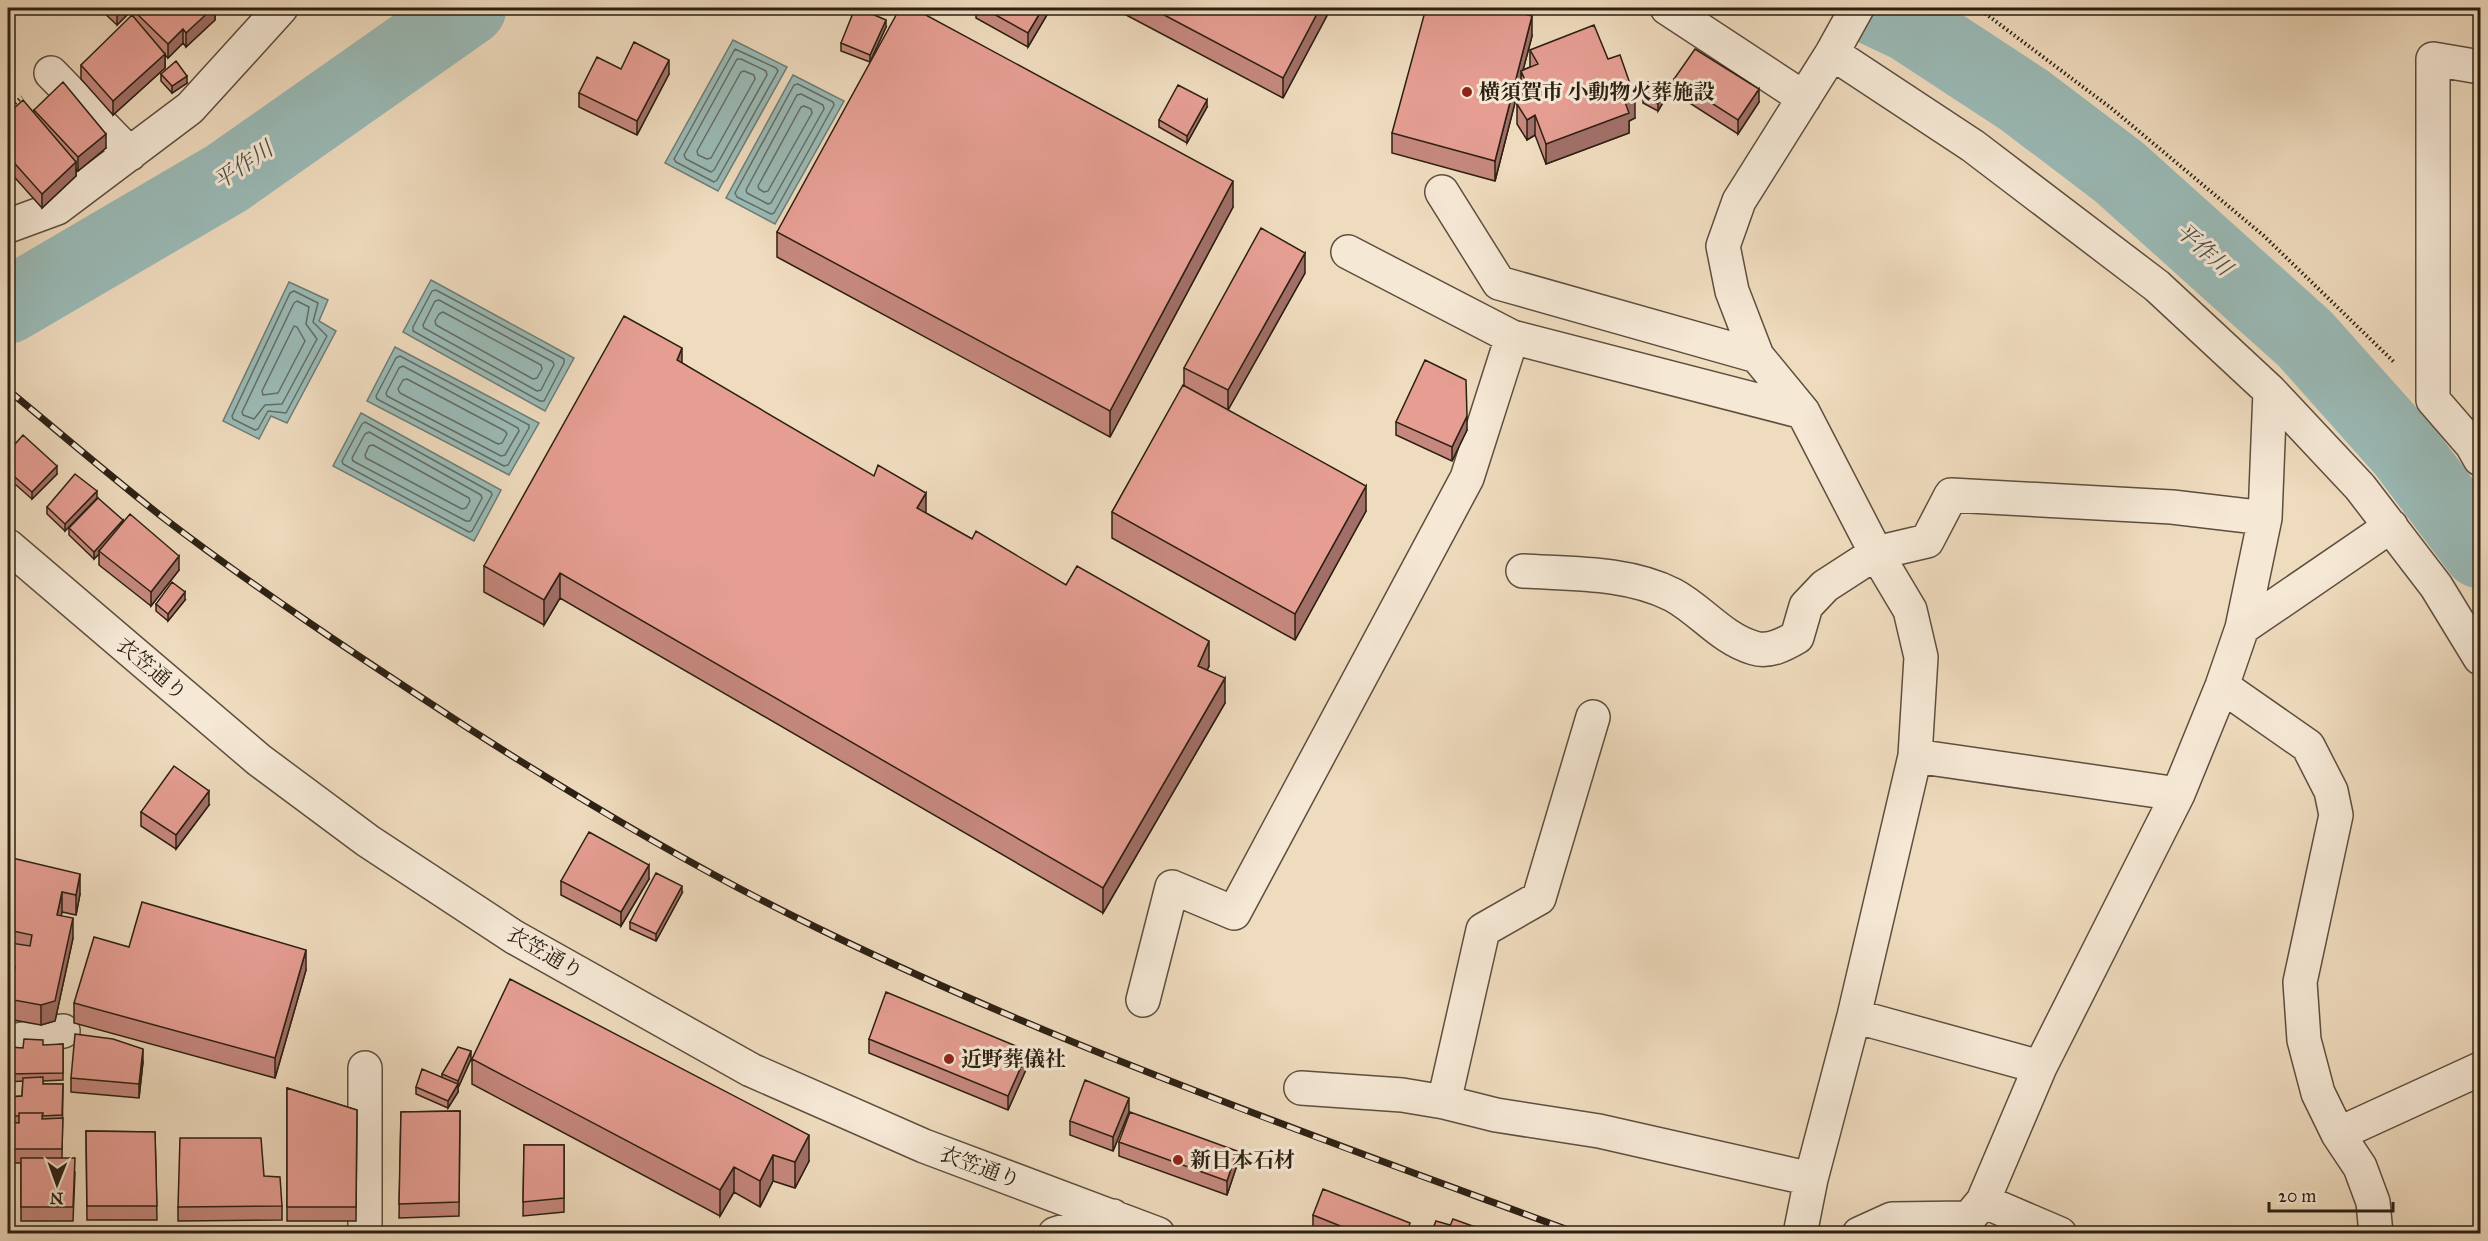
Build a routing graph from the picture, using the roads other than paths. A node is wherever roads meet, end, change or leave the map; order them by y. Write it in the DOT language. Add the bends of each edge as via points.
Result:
graph roads {
  1 [pos="281,8"];
  2 [pos="1667,8"];
  3 [pos="1857,8"];
  4 [pos="1832,53"];
  5 [pos="2481,67"];
  6 [pos="51,73"];
  7 [pos="1804,98"];
  8 [pos="130,154"];
  9 [pos="1442,192"];
  10 [pos="8,226"];
  11 [pos="1348,252"];
  12 [pos="1512,337"];
  13 [pos="1757,356"];
  14 [pos="2270,391"];
  15 [pos="1803,412"];
  16 [pos="2480,457"];
  17 [pos="2265,518"];
  18 [pos="2391,526"];
  19 [pos="8,546"];
  20 [pos="1876,553"];
  21 [pos="1523,571"];
  22 [pos="2242,628"];
  23 [pos="2481,658"];
  24 [pos="2222,686"];
  25 [pos="1593,717"];
  26 [pos="1915,756"];
  27 [pos="2178,794"];
  28 [pos="1143,1000"];
  29 [pos="1854,1016"];
  30 [pos="63,1031"];
  31 [pos="8,1042"];
  32 [pos="2040,1067"];
  33 [pos="365,1068"];
  34 [pos="2481,1069"];
  35 [pos="1301,1088"];
  36 [pos="1444,1102"];
  37 [pos="2338,1134"];
  38 [pos="1811,1179"];
  39 [pos="1983,1201"];
  40 [pos="1113,1216"];
  41 [pos="365,1233"];
  42 [pos="1055,1233"];
  43 [pos="1158,1233"];
  44 [pos="1800,1233"];
  45 [pos="1858,1233"];
  46 [pos="2060,1233"];
  47 [pos="2376,1233"];
  1 -- 8 [label="street" via="190,108"];
  2 -- 7 [label="street"];
  3 -- 4 [label="street"];
  4 -- 7 [label="street"];
  4 -- 14 [label="street" via="1973,146 2157,286"];
  5 -- 16 [label="street" via="2433,59 2433,400"];
  6 -- 8 [label="street"];
  7 -- 13 [label="street" via="1739,201 1723,246 1732,291"];
  8 -- 10 [label="street" via="57,208"];
  9 -- 13 [label="street" via="1499,283"];
  11 -- 12 [label="street"];
  12 -- 15 [label="street"];
  12 -- 28 [label="street" via="1467,478 1234,913 1172,887"];
  13 -- 15 [label="street"];
  14 -- 17 [label="street"];
  14 -- 18 [label="street"];
  15 -- 20 [label="street"];
  17 -- 20 [label="street" via="2172,507 1951,495 1927,542"];
  17 -- 22 [label="street"];
  18 -- 22 [label="street"];
  18 -- 23 [label="street" via="2436,586"];
  19 -- 40 [label="street, 衣笠通り" via="259,760 368,841 514,937 751,1070 924,1146"];
  20 -- 21 [label="street" via="1825,586 1806,606 1797,637 1780,647 1755,649 1722,632 1672,595 1626,579"];
  20 -- 26 [label="street" via="1910,610 1921,657"];
  22 -- 24 [label="street"];
  24 -- 27 [label="street"];
  24 -- 37 [label="street" via="2308,747 2331,791 2336,815 2300,982 2304,1040 2318,1093"];
  25 -- 36 [label="street" via="1539,898 1483,930"];
  26 -- 27 [label="street"];
  26 -- 29 [label="street"];
  27 -- 32 [label="street"];
  29 -- 32 [label="street"];
  29 -- 38 [label="street"];
  30 -- 31 [label="street"];
  32 -- 39 [label="street"];
  33 -- 41 [label="street"];
  34 -- 37 [label="street"];
  35 -- 36 [label="street"];
  36 -- 38 [label="street" via="1496,1115 1599,1131"];
  37 -- 47 [label="street" via="2360,1167 2373,1202"];
  38 -- 44 [label="street"];
  39 -- 45 [label="street" via="1970,1218 1892,1220"];
  39 -- 46 [label="street"];
  40 -- 42 [label="street"];
  40 -- 43 [label="street, 衣笠通り"];
}
